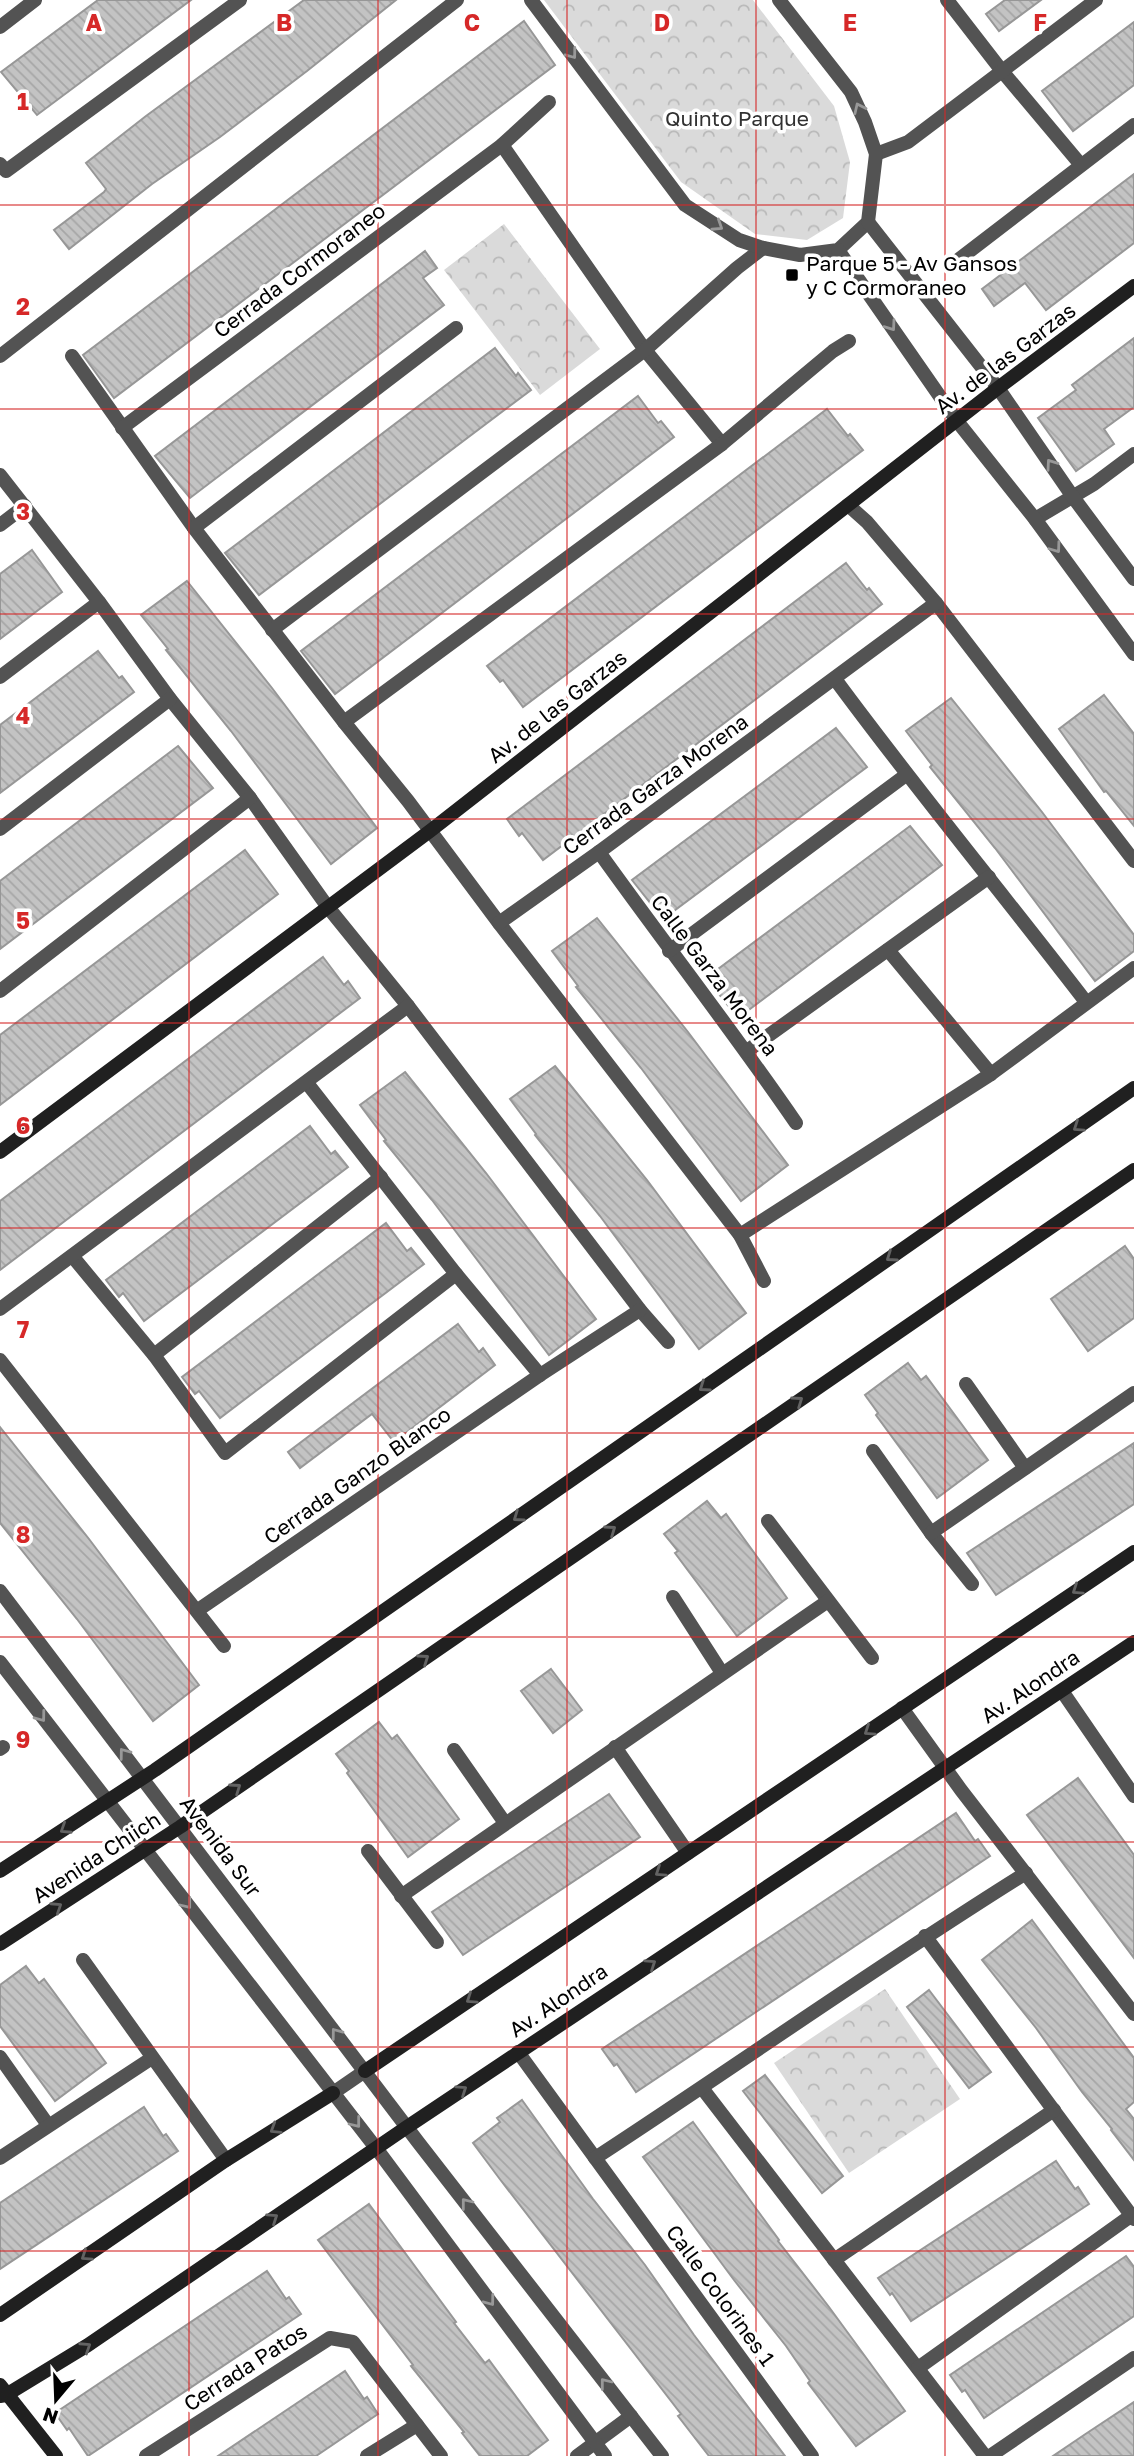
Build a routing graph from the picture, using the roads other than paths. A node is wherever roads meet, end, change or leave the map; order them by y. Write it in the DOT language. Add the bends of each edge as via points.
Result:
graph roads {
  1 [pos="35,0"];
  2 [pos="240,0"];
  3 [pos="457,0"];
  4 [pos="531,0"];
  5 [pos="779,0"];
  6 [pos="947,0"];
  7 [pos="1096,0"];
  8 [pos="0,27"];
  9 [pos="1002,71"];
  10 [pos="549,102"];
  11 [pos="1134,125"];
  12 [pos="502,145"];
  13 [pos="876,154"];
  14 [pos="0,164"];
  15 [pos="1081,165"];
  16 [pos="868,222"];
  17 [pos="764,248"];
  18 [pos="838,250"];
  19 [pos="958,260"];
  20 [pos="1134,286"];
  21 [pos="456,328"];
  22 [pos="849,341"];
  23 [pos="645,350"];
  24 [pos="0,356"];
  25 [pos="72,356"];
  26 [pos="998,388"];
  27 [pos="957,421"];
  28 [pos="122,428"];
  29 [pos="722,444"];
  30 [pos="1134,454"];
  31 [pos="0,475"];
  32 [pos="1073,497"];
  33 [pos="849,505"];
  34 [pos="25,506"];
  35 [pos="1035,519"];
  36 [pos="0,525"];
  37 [pos="194,528"];
  38 [pos="1134,579"];
  39 [pos="99,602"];
  40 [pos="936,603"];
  41 [pos="272,630"];
  42 [pos="1134,654"];
  43 [pos="0,677"];
  44 [pos="835,679"];
  45 [pos="170,699"];
  46 [pos="344,722"];
  47 [pos="905,775"];
  48 [pos="250,798"];
  49 [pos="0,829"];
  50 [pos="430,831"];
  51 [pos="599,852"];
  52 [pos="1134,861"];
  53 [pos="989,877"];
  54 [pos="327,906"];
  55 [pos="499,923"];
  56 [pos="888,950"];
  57 [pos="669,951"];
  58 [pos="1134,968"];
  59 [pos="0,991"];
  60 [pos="1086,1002"];
  61 [pos="408,1006"];
  62 [pos="747,1051"];
  63 [pos="991,1074"];
  64 [pos="307,1083"];
  65 [pos="1134,1088"];
  66 [pos="796,1123"];
  67 [pos="0,1152"];
  68 [pos="1134,1170"];
  69 [pos="381,1177"];
  70 [pos="740,1235"];
  71 [pos="73,1257"];
  72 [pos="456,1274"];
  73 [pos="764,1281"];
  74 [pos="0,1309"];
  75 [pos="640,1310"];
  76 [pos="668,1342"];
  77 [pos="153,1355"];
  78 [pos="0,1360"];
  79 [pos="540,1375"];
  80 [pos="965,1384"];
  81 [pos="1134,1393"];
  82 [pos="873,1451"];
  83 [pos="1026,1468"];
  84 [pos="768,1521"];
  85 [pos="931,1533"];
  86 [pos="1134,1552"];
  87 [pos="972,1584"];
  88 [pos="0,1591"];
  89 [pos="673,1597"];
  90 [pos="828,1601"];
  91 [pos="198,1610"];
  92 [pos="1134,1642"];
  93 [pos="224,1646"];
  94 [pos="872,1658"];
  95 [pos="0,1662"];
  96 [pos="722,1673"];
  97 [pos="1062,1691"];
  98 [pos="902,1708"];
  99 [pos="615,1746"];
  100 [pos="454,1750"];
  101 [pos="944,1768"];
  102 [pos="143,1778"];
  103 [pos="1134,1796"];
  104 [pos="106,1802"];
  105 [pos="505,1823"];
  106 [pos="180,1827"];
  107 [pos="145,1850"];
  108 [pos="368,1851"];
  109 [pos="688,1853"];
  110 [pos="0,1871"];
  111 [pos="1026,1873"];
  112 [pos="401,1896"];
  113 [pos="925,1936"];
  114 [pos="437,1942"];
  115 [pos="0,1944"];
  116 [pos="83,1960"];
  117 [pos="1134,2014"];
  118 [pos="518,2052"];
  119 [pos="0,2057"];
  120 [pos="152,2058"];
  121 [pos="365,2071"];
  122 [pos="702,2088"];
  123 [pos="333,2093"];
  124 [pos="1054,2110"];
  125 [pos="48,2125"];
  126 [pos="407,2127"];
  127 [pos="376,2148"];
  128 [pos="0,2158"];
  129 [pos="595,2158"];
  130 [pos="226,2160"];
  131 [pos="1133,2217"];
  132 [pos="834,2260"];
  133 [pos="0,2315"];
  134 [pos="1134,2358"];
  135 [pos="918,2368"];
  136 [pos="2,2392"];
  137 [pos="631,2416"];
  138 [pos="416,2425"];
  139 [pos="595,2442"];
  140 [pos="577,2455"];
  141 [pos="56,2456"];
  142 [pos="146,2456"];
  143 [pos="367,2456"];
  144 [pos="441,2456"];
  145 [pos="606,2456"];
  146 [pos="662,2456"];
  147 [pos="812,2456"];
  148 [pos="985,2456"];
  149 [pos="990,2456"];
  1 -- 8 [label="street"];
  2 -- 14 [label="street" via="6,171"];
  3 -- 24 [label="street"];
  4 -- 17 [label="street, one-way" via="685,205 739,240"];
  13 -- 5 [label="street, one-way" via="851,92"];
  6 -- 9 [label="street"];
  7 -- 9 [label="street"];
  9 -- 13 [label="street" via="908,142"];
  9 -- 15 [label="street"];
  10 -- 12 [label="street, Cerrada Cormoraneo"];
  11 -- 15 [label="street"];
  12 -- 23 [label="street"];
  12 -- 28 [label="street, Cerrada Cormoraneo"];
  13 -- 16 [label="street"];
  15 -- 19 [label="street"];
  16 -- 18 [label="street"];
  16 -- 26 [label="street"];
  17 -- 18 [label="street" via="800,255"];
  17 -- 23 [label="street"];
  18 -- 27 [label="street, one-way"];
  20 -- 26 [label="main road, Av. de las Garzas"];
  21 -- 37 [label="street"];
  22 -- 29 [label="street"];
  23 -- 29 [label="street"];
  23 -- 41 [label="street"];
  25 -- 28 [label="street"];
  26 -- 27 [label="main road, Av. de las Garzas"];
  32 -- 26 [label="street, one-way"];
  27 -- 33 [label="main road, Av. de las Garzas"];
  27 -- 35 [label="street"];
  28 -- 37 [label="street"];
  29 -- 46 [label="street"];
  30 -- 32 [label="street"];
  31 -- 34 [label="street"];
  32 -- 35 [label="street"];
  32 -- 38 [label="street"];
  33 -- 40 [label="street"];
  33 -- 50 [label="main road, Av. de las Garzas"];
  34 -- 36 [label="street"];
  34 -- 39 [label="street"];
  35 -- 42 [label="street, one-way"];
  37 -- 41 [label="street"];
  39 -- 43 [label="street"];
  39 -- 45 [label="street"];
  40 -- 44 [label="street, Cerrada Garza Morena"];
  40 -- 52 [label="street"];
  41 -- 46 [label="street"];
  44 -- 47 [label="street"];
  44 -- 51 [label="street, Cerrada Garza Morena"];
  45 -- 48 [label="street"];
  45 -- 49 [label="street"];
  46 -- 50 [label="street"];
  47 -- 53 [label="street"];
  47 -- 57 [label="street"];
  48 -- 54 [label="street"];
  48 -- 59 [label="street"];
  50 -- 54 [label="main road, Av. de las Garzas"];
  50 -- 55 [label="street"];
  51 -- 55 [label="street, Cerrada Garza Morena"];
  51 -- 57 [label="street, Calle Garza Morena"];
  53 -- 56 [label="street"];
  53 -- 60 [label="street"];
  54 -- 61 [label="street"];
  54 -- 67 [label="main road, Av. de las Garzas"];
  55 -- 70 [label="street"];
  56 -- 62 [label="street"];
  56 -- 63 [label="street"];
  57 -- 62 [label="street, Calle Garza Morena"];
  58 -- 60 [label="street"];
  60 -- 63 [label="street"];
  61 -- 64 [label="street"];
  61 -- 75 [label="street"];
  62 -- 66 [label="street, Calle Garza Morena"];
  63 -- 70 [label="street"];
  64 -- 69 [label="street"];
  64 -- 71 [label="street"];
  65 -- 102 [label="main road, Avenida Chiich, one-way"];
  106 -- 68 [label="main road, Avenida Chiich, one-way"];
  69 -- 72 [label="street"];
  69 -- 77 [label="street"];
  70 -- 73 [label="street"];
  71 -- 74 [label="street"];
  71 -- 77 [label="street"];
  72 -- 77 [label="street" via="225,1453"];
  72 -- 79 [label="street"];
  75 -- 76 [label="street"];
  75 -- 79 [label="street, Cerrada Ganzo Blanco"];
  78 -- 91 [label="street"];
  79 -- 91 [label="street, Cerrada Ganzo Blanco"];
  80 -- 83 [label="street"];
  81 -- 83 [label="street"];
  82 -- 85 [label="street"];
  83 -- 85 [label="street"];
  84 -- 90 [label="street"];
  85 -- 87 [label="street"];
  86 -- 98 [label="main road, one-way"];
  102 -- 88 [label="street, Avenida Sur, one-way"];
  89 -- 96 [label="street"];
  90 -- 94 [label="street"];
  90 -- 96 [label="street"];
  91 -- 93 [label="street"];
  92 -- 97 [label="main road, Av. Alondra"];
  95 -- 104 [label="street, one-way"];
  96 -- 99 [label="street"];
  97 -- 101 [label="main road, Av. Alondra"];
  97 -- 103 [label="street"];
  98 -- 101 [label="street"];
  98 -- 109 [label="main road, one-way"];
  99 -- 105 [label="street"];
  99 -- 109 [label="street"];
  100 -- 105 [label="street"];
  101 -- 111 [label="street"];
  118 -- 101 [label="main road, Av. Alondra, one-way"];
  102 -- 104 [label="main road, Avenida Chiich"];
  102 -- 106 [label="street, Avenida Sur"];
  104 -- 107 [label="street"];
  104 -- 110 [label="main road, Avenida Chiich, one-way"];
  105 -- 112 [label="street"];
  106 -- 107 [label="main road, Avenida Chiich"];
  121 -- 106 [label="street, Avenida Sur, one-way"];
  115 -- 107 [label="main road, Avenida Chiich, one-way"];
  107 -- 123 [label="street, one-way"];
  108 -- 112 [label="street"];
  109 -- 121 [label="main road, one-way"];
  111 -- 113 [label="street"];
  111 -- 117 [label="street"];
  112 -- 114 [label="street"];
  113 -- 122 [label="street"];
  113 -- 124 [label="street"];
  116 -- 120 [label="street"];
  126 -- 118 [label="main road, Av. Alondra, one-way"];
  118 -- 129 [label="street, Calle Colorines 1"];
  119 -- 125 [label="street"];
  120 -- 125 [label="street"];
  120 -- 130 [label="street"];
  121 -- 123 [label="street"];
  121 -- 126 [label="street, Avenida Sur"];
  122 -- 129 [label="street"];
  122 -- 132 [label="street"];
  123 -- 127 [label="street, one-way"];
  123 -- 130 [label="main road, one-way"];
  124 -- 131 [label="street"];
  124 -- 132 [label="street"];
  125 -- 128 [label="street"];
  126 -- 127 [label="main road, Av. Alondra"];
  137 -- 126 [label="street, Avenida Sur, one-way"];
  136 -- 127 [label="main road, Av. Alondra, one-way" via="89,2345"];
  127 -- 139 [label="street, one-way"];
  129 -- 147 [label="street, Calle Colorines 1"];
  130 -- 133 [label="main road, one-way"];
  131 -- 135 [label="street"];
  132 -- 135 [label="street"];
  134 -- 149 [label="street"];
  135 -- 148 [label="street"];
  136 -- 141 [label="main road"];
  137 -- 139 [label="street"];
  137 -- 146 [label="street, Avenida Sur"];
  138 -- 142 [label="street, Cerrada Patos" via="354,2342 330,2338"];
  138 -- 143 [label="street"];
  138 -- 144 [label="street, Cerrada Patos"];
  139 -- 140 [label="street"];
  139 -- 145 [label="street"];
}
